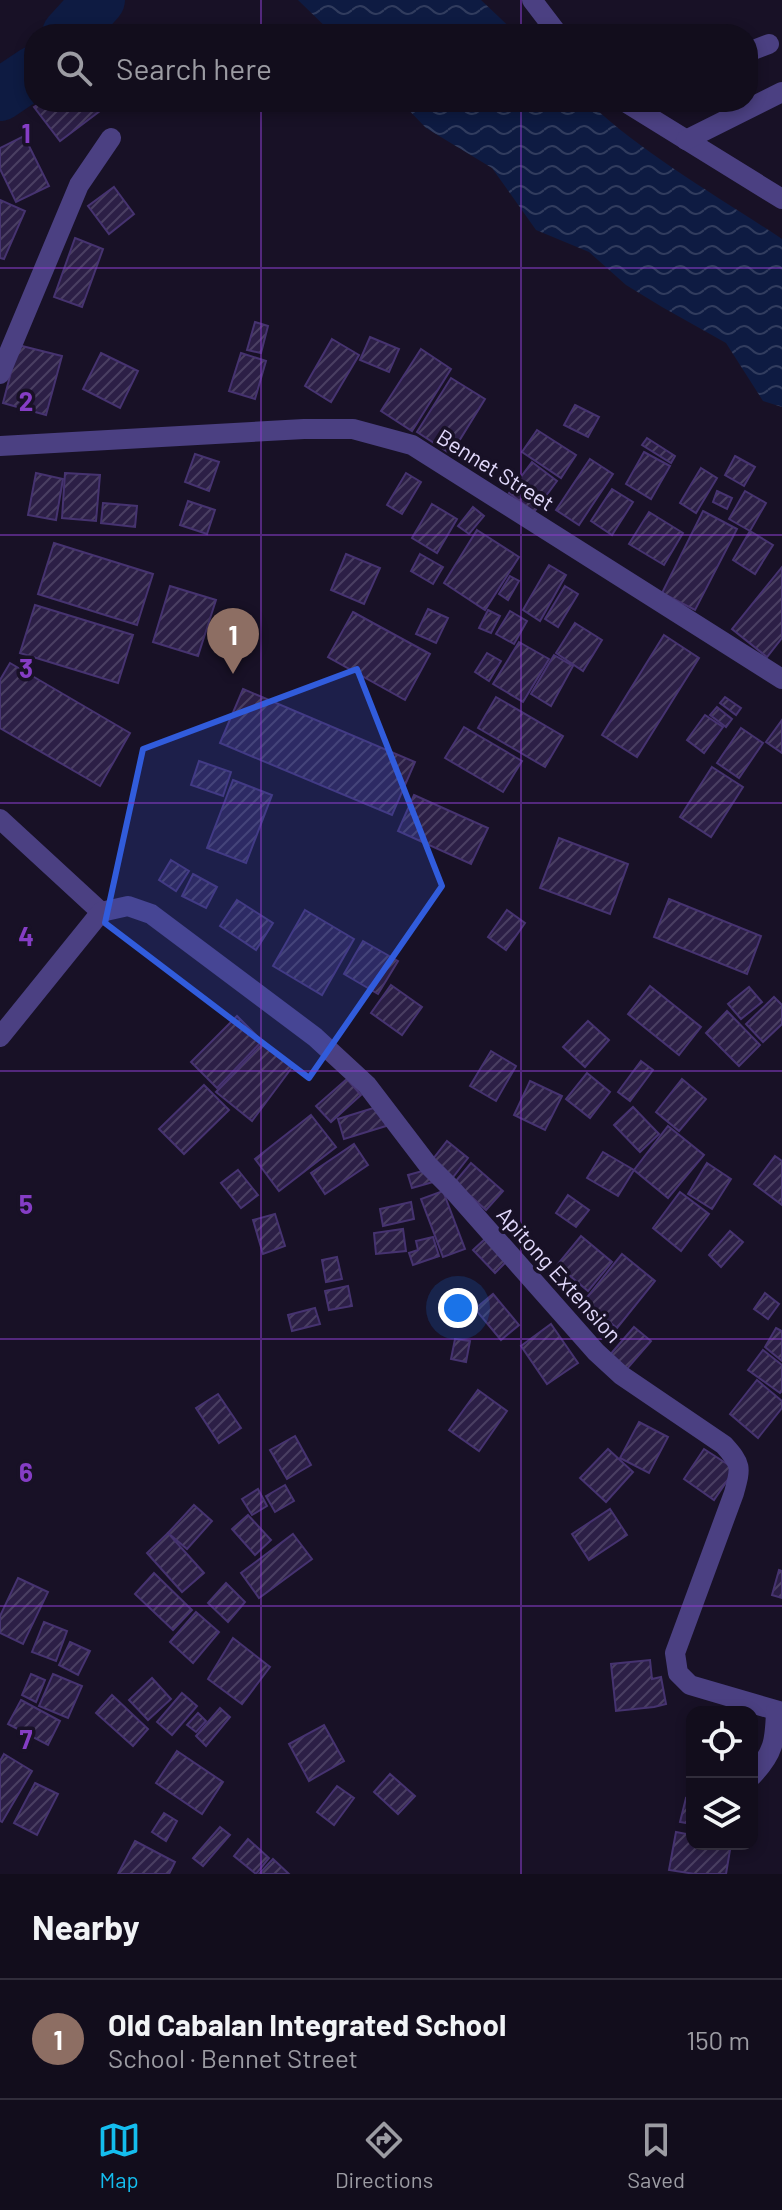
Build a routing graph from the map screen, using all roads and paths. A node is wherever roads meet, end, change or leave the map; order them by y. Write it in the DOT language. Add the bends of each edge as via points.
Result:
graph roads {
  1 [pos="532,0"];
  2 [pos="550,24"];
  3 [pos="769,44"];
  4 [pos="758,48"];
  5 [pos="782,92"];
  6 [pos="758,104"];
  7 [pos="654,112"];
  8 [pos="742,112"];
  9 [pos="111,138"];
  10 [pos="686,140"];
  11 [pos="782,199"];
  12 [pos="0,374"];
  13 [pos="0,446"];
  14 [pos="782,679"];
  15 [pos="0,819"];
  16 [pos="101,912"];
  17 [pos="0,1037"];
  18 [pos="779,1711"];
  19 [pos="758,1770"];
  1 -- 2 [label="street"];
  3 -- 4 [label="street"];
  5 -- 6 [label="street"];
  7 -- 10 [label="street"];
  8 -- 10 [label="street"];
  9 -- 12 [label="street" via="79,185"];
  10 -- 11 [label="street"];
  13 -- 14 [label="street, Bennet Street" via="304,429 353,429 412,445"];
  15 -- 16 [label="street"];
  16 -- 17 [label="street"];
  16 -- 18 [label="street, Apitong Extension" via="128,906 151,914 315,1037 367,1085 428,1165 596,1352 737,1459 734,1493 675,1653 678,1673 690,1685"];
  18 -- 19 [label="street" via="766,1761"];
}
